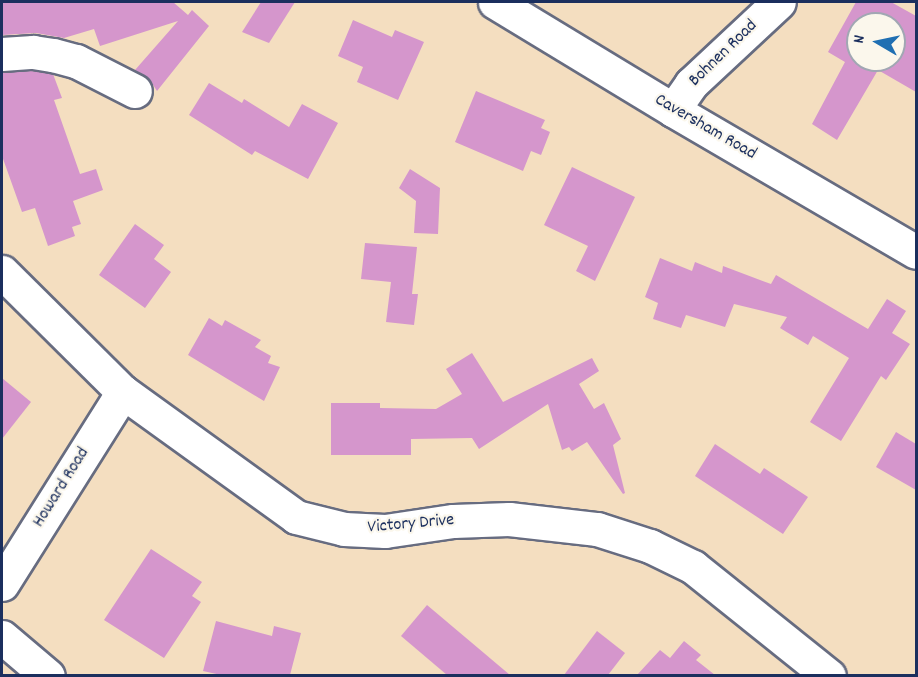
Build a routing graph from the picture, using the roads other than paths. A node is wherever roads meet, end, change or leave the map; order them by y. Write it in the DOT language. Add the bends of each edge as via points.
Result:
graph roads {
  1 [pos="495,2"];
  2 [pos="779,2"];
  3 [pos="2,54"];
  4 [pos="135,91"];
  5 [pos="673,110"];
  6 [pos="916,252"];
  7 [pos="2,272"];
  8 [pos="123,392"];
  9 [pos="2,584"];
  10 [pos="2,637"];
  11 [pos="48,675"];
  12 [pos="829,675"];
  1 -- 5 [label="street, Caversham Road"];
  2 -- 5 [label="street, Bohnen Road" via="691,84"];
  3 -- 4 [label="street" via="33,51 76,61"];
  5 -- 6 [label="street, Caversham Road"];
  7 -- 8 [label="street, Victory Drive"];
  8 -- 9 [label="street, Howard Road"];
  8 -- 12 [label="street, Victory Drive" via="296,517 344,529 386,531 453,521 530,520 597,529 650,546 693,567"];
  10 -- 11 [label="street"];
}
